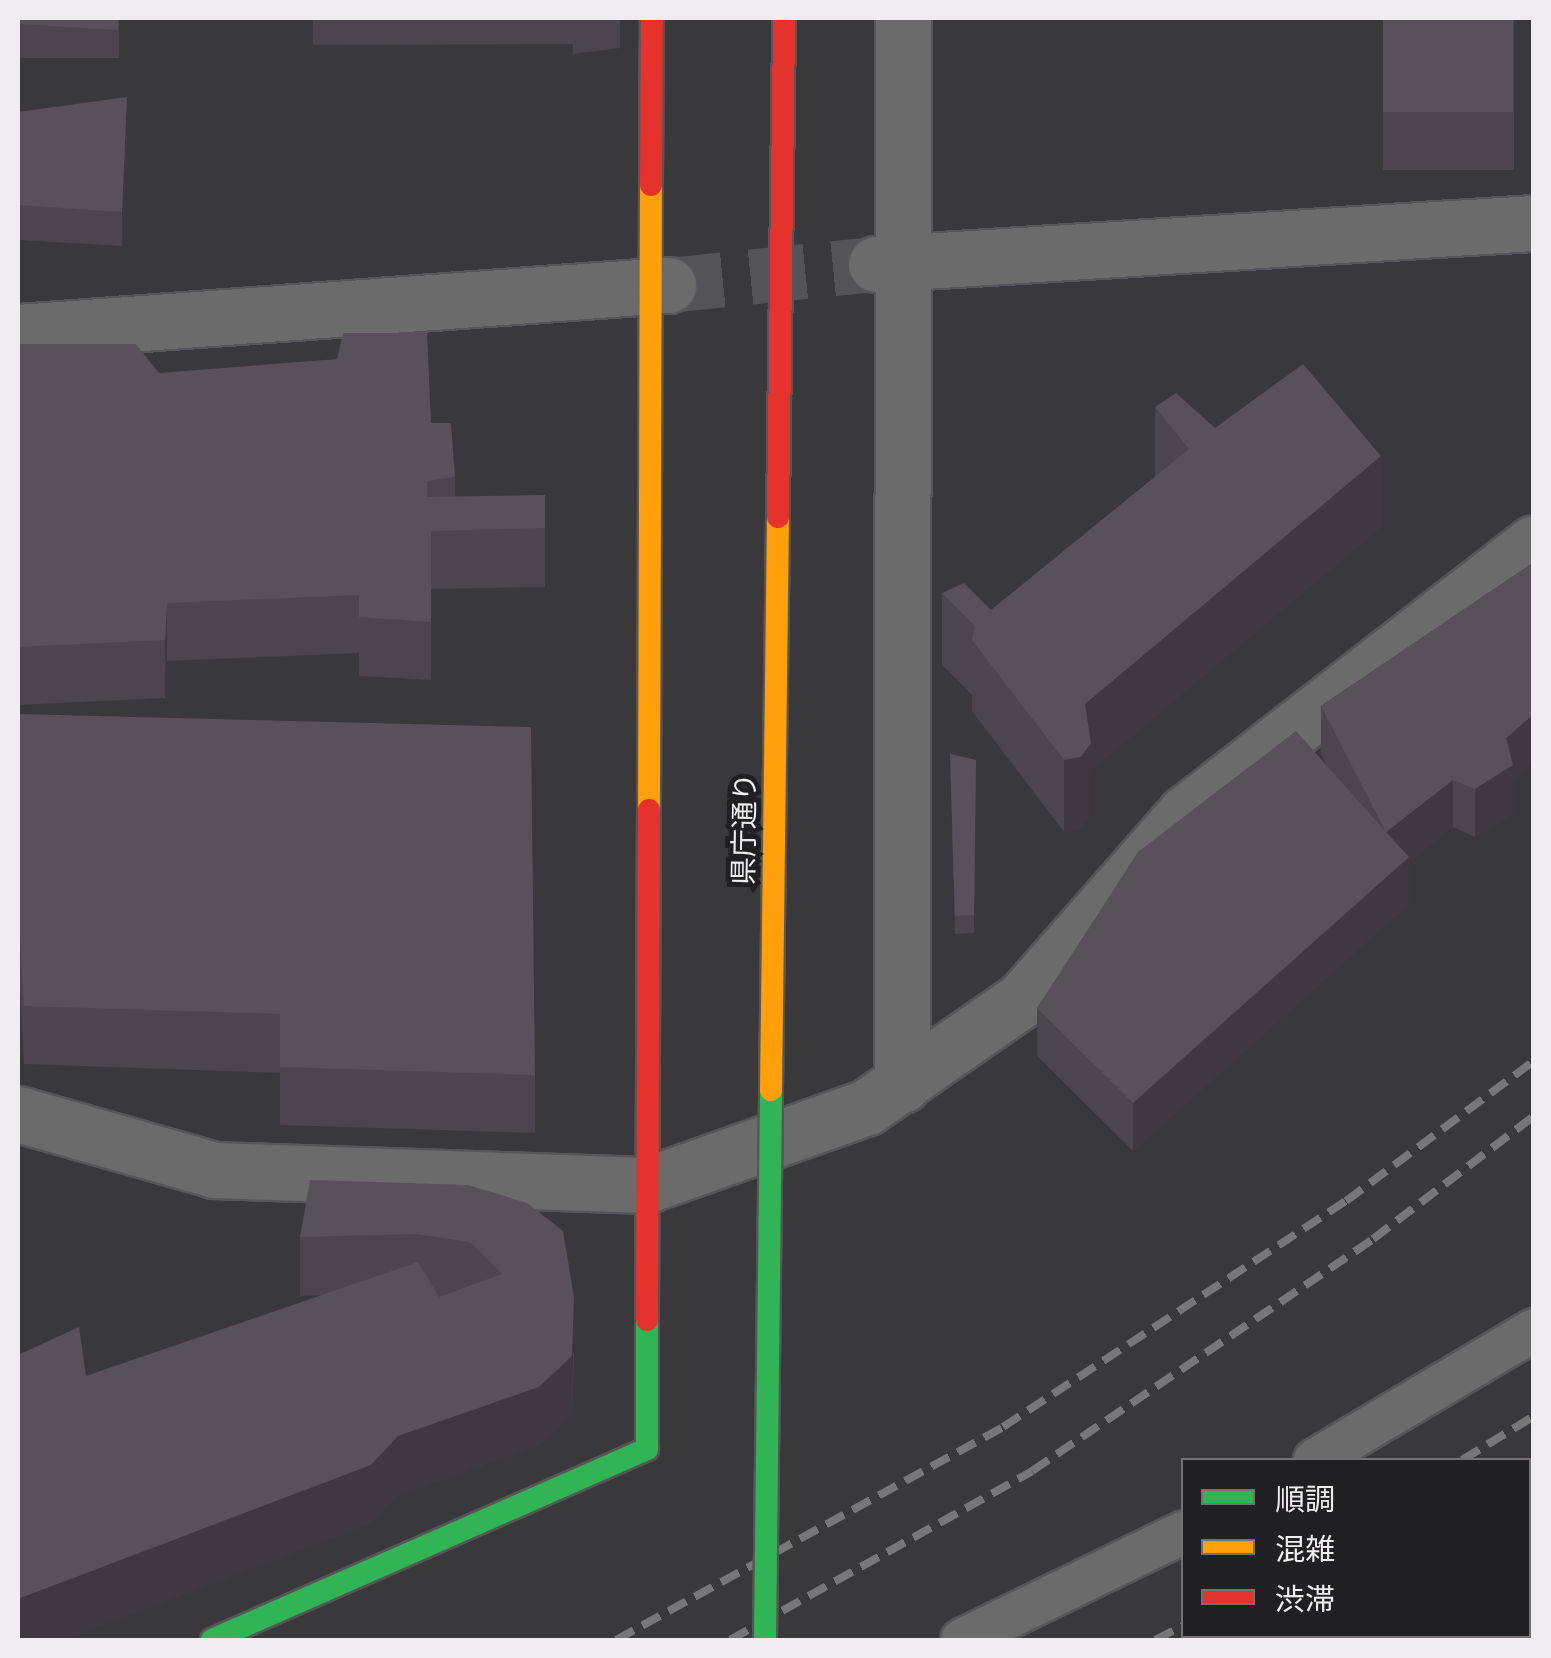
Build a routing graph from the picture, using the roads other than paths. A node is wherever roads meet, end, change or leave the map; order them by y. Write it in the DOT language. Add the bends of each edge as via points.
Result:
graph roads {
  1 [pos="652,18"];
  2 [pos="784,18"];
  3 [pos="903,18"];
  4 [pos="1534,223"];
  5 [pos="890,263"];
  6 [pos="659,287"];
  7 [pos="18,332"];
  8 [pos="1534,542"];
  9 [pos="902,1084"];
  10 [pos="18,1114"];
  11 [pos="648,1186"];
  12 [pos="1534,1330"];
  13 [pos="1317,1458"];
  14 [pos="1181,1533"];
  15 [pos="212,1640"];
  16 [pos="765,1640"];
  17 [pos="962,1640"];
  1 -- 6 [label="main road"];
  2 -- 16 [label="main road, 県庁通り, bridge"];
  3 -- 5 [label="street"];
  4 -- 5 [label="street"];
  5 -- 9 [label="street"];
  6 -- 7 [label="street"];
  6 -- 11 [label="main road"];
  8 -- 9 [label="street" via="1186,813 1023,999"];
  9 -- 11 [label="street" via="867,1107"];
  10 -- 11 [label="street" via="214,1170"];
  11 -- 15 [label="main road" via="646,1448"];
  12 -- 13 [label="lane"];
  14 -- 17 [label="lane"];
}
